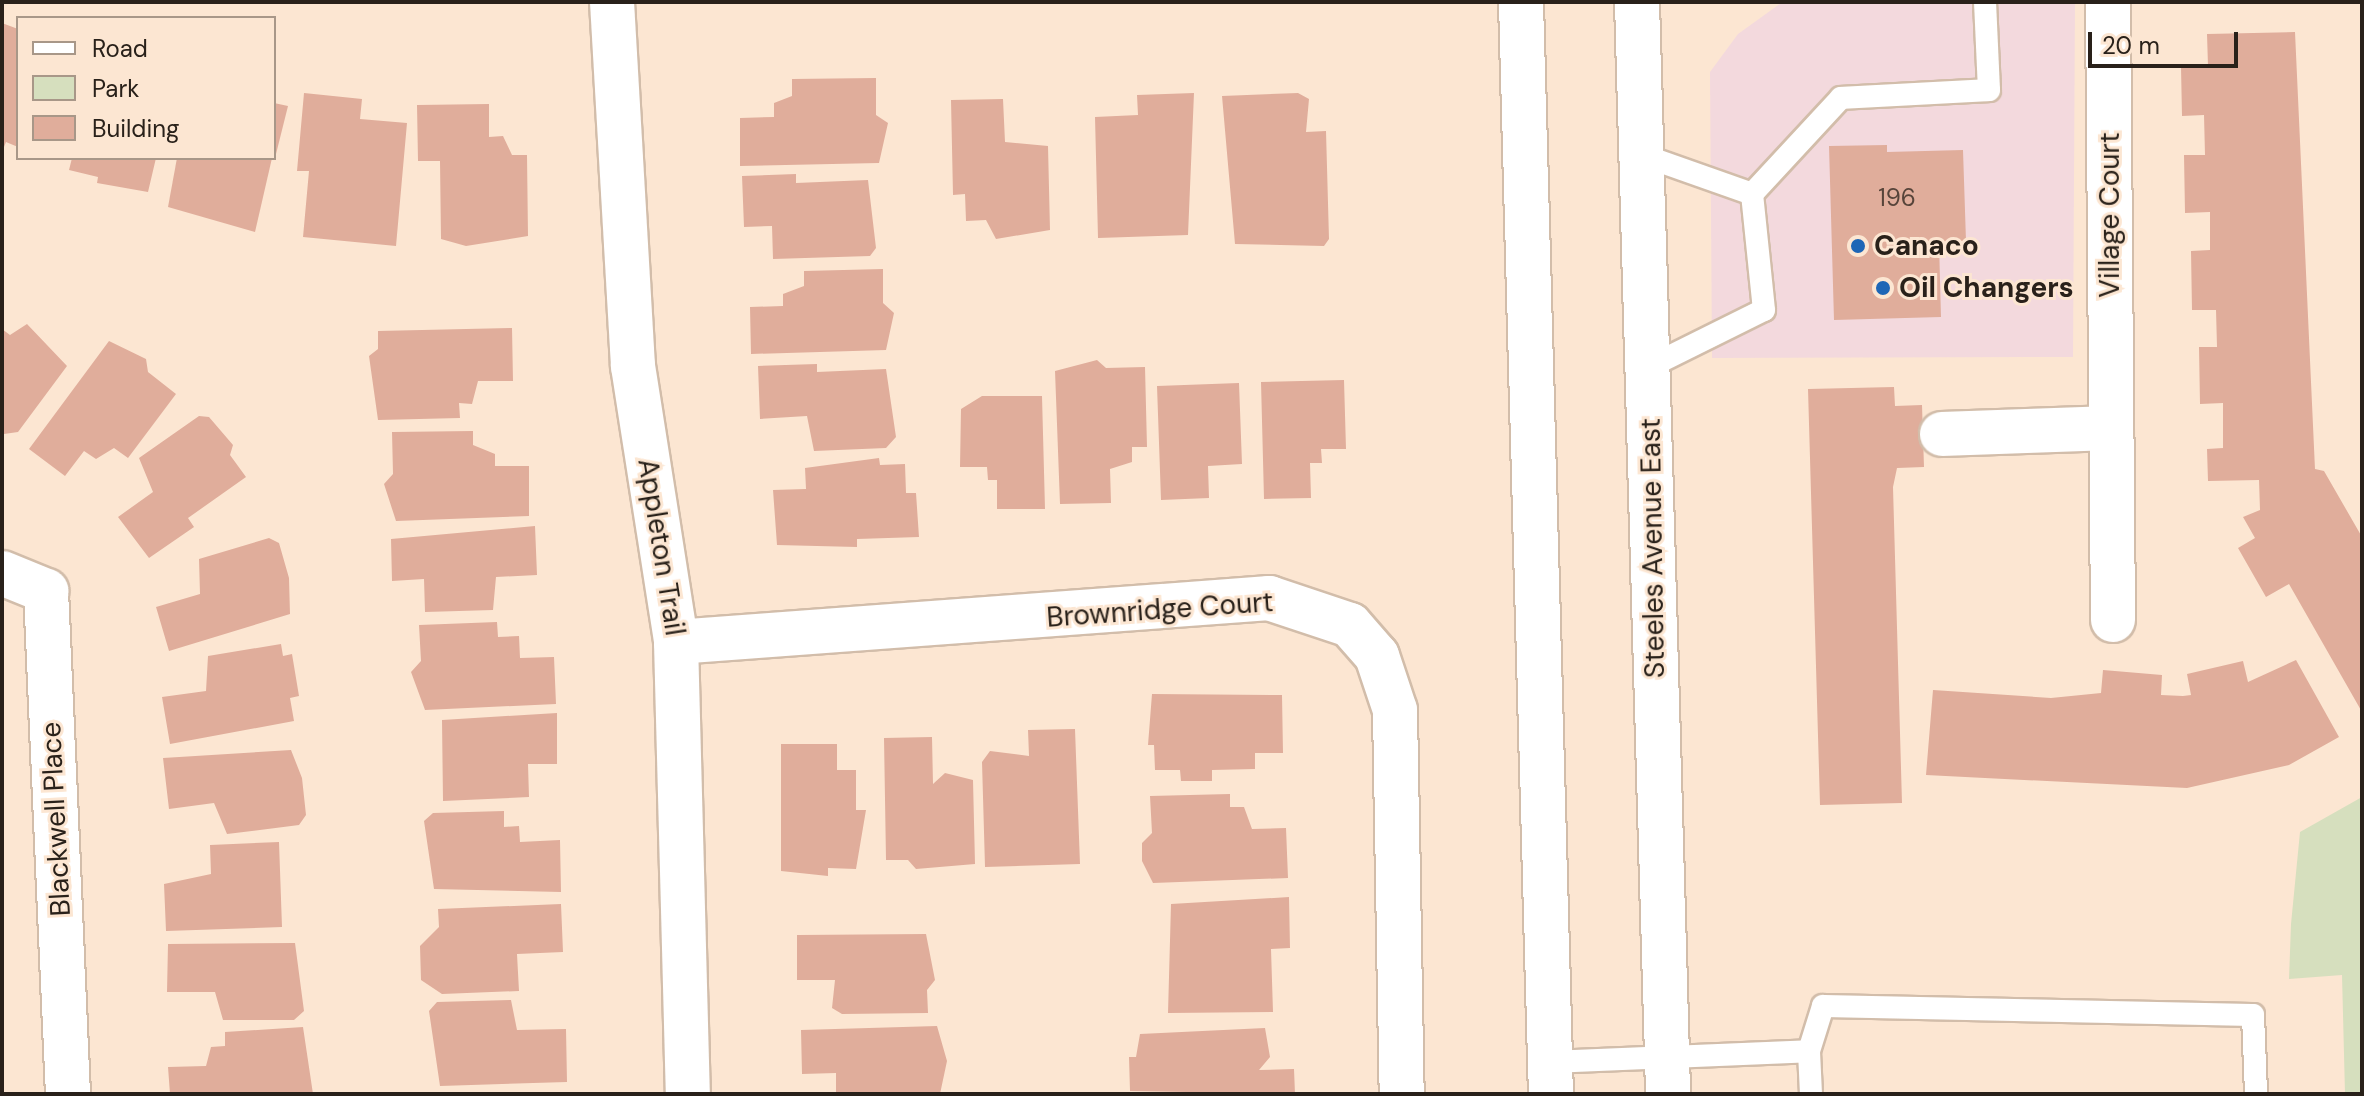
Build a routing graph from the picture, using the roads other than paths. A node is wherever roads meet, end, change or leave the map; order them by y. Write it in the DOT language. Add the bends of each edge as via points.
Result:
graph roads {
  1 [pos="612,2"];
  2 [pos="1521,2"];
  3 [pos="1637,2"];
  4 [pos="1985,2"];
  5 [pos="2108,2"];
  6 [pos="1642,155"];
  7 [pos="1752,194"];
  8 [pos="1649,367"];
  9 [pos="2111,428"];
  10 [pos="1942,434"];
  11 [pos="2,573"];
  12 [pos="2113,620"];
  13 [pos="676,642"];
  14 [pos="1809,1051"];
  15 [pos="1668,1075"];
  16 [pos="1550,1078"];
  17 [pos="68,1094"];
  18 [pos="688,1094"];
  19 [pos="1402,1094"];
  20 [pos="1811,1094"];
  21 [pos="2256,1094"];
  1 -- 13 [label="street, Appleton Trail" via="633,366"];
  2 -- 16 [label="street"];
  3 -- 6 [label="street, Steeles Avenue East"];
  4 -- 7 [label="lane" via="1989,90 1841,98"];
  5 -- 9 [label="street, Village Court"];
  6 -- 7 [label="lane"];
  6 -- 8 [label="street, Steeles Avenue East"];
  7 -- 8 [label="lane" via="1764,310"];
  8 -- 15 [label="street, Steeles Avenue East"];
  9 -- 10 [label="street"];
  9 -- 12 [label="street, Village Court"];
  11 -- 17 [label="street, Blackwell Place" via="46,591"];
  13 -- 18 [label="street, Appleton Trail"];
  13 -- 19 [label="street, Brownridge Court" via="1269,598 1350,625 1377,656 1395,710"];
  14 -- 15 [label="lane"];
  14 -- 20 [label="lane"];
  14 -- 21 [label="lane" via="1823,1006 2253,1015"];
  15 -- 16 [label="lane"];
}
